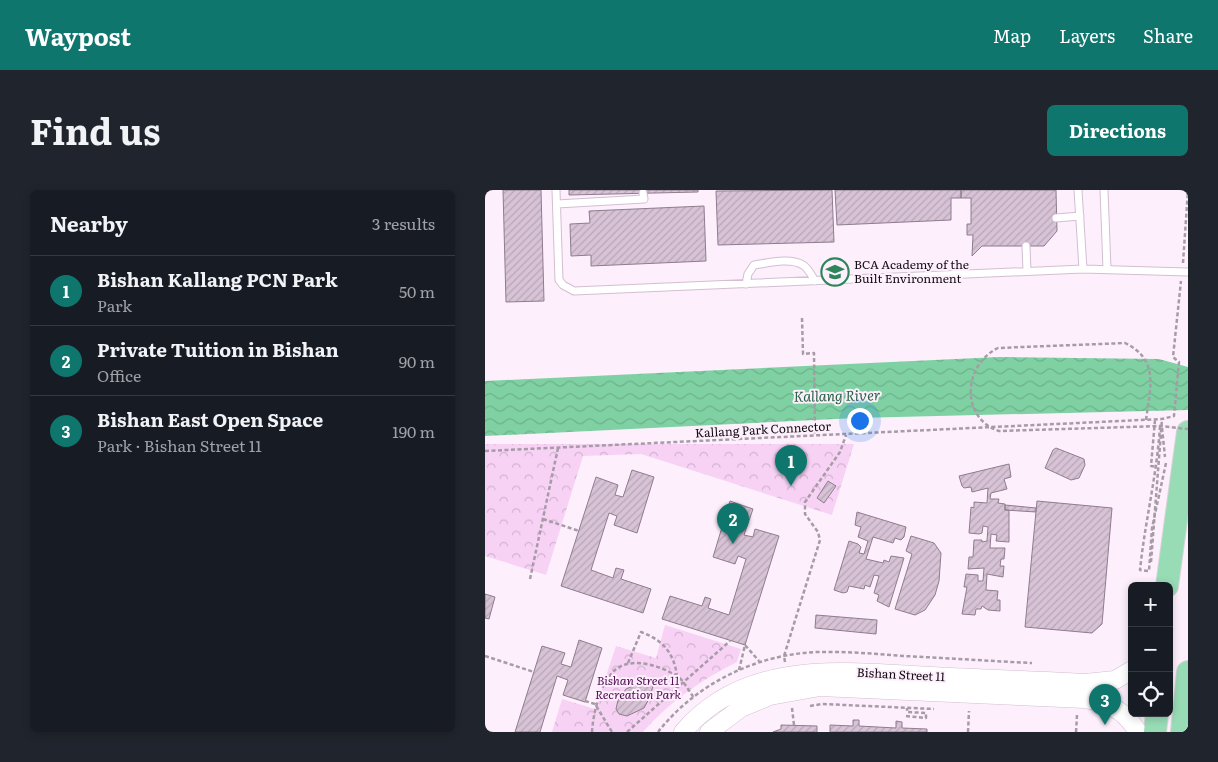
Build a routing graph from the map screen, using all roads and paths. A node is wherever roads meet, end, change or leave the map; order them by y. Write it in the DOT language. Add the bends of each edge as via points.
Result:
graph roads {
  1 [pos="556,190"];
  2 [pos="1078,190"];
  3 [pos="1104,190"];
  4 [pos="1188,190"];
  5 [pos="643,193"];
  6 [pos="557,204"];
  7 [pos="1080,216"];
  8 [pos="1056,218"];
  9 [pos="1026,246"];
  10 [pos="1083,269"];
  11 [pos="1107,270"];
  12 [pos="1027,271"];
  13 [pos="1185,272"];
  14 [pos="815,281"];
  15 [pos="746,284"];
  16 [pos="802,318"];
  17 [pos="1155,419"];
  18 [pos="1162,419"];
  19 [pos="1146,420"];
  20 [pos="1160,426"];
  21 [pos="1188,430"];
  22 [pos="846,435"];
  23 [pos="815,436"];
  24 [pos="558,448"];
  25 [pos="485,451"];
  26 [pos="1157,467"];
  27 [pos="543,519"];
  28 [pos="579,530"];
  29 [pos="531,579"];
  30 [pos="1159,581"];
  31 [pos="731,640"];
  32 [pos="485,656"];
  33 [pos="784,656"];
  34 [pos="759,661"];
  35 [pos="628,663"];
  36 [pos="739,670"];
  37 [pos="534,672"];
  38 [pos="1129,672"];
  39 [pos="1188,672"];
  40 [pos="677,677"];
  41 [pos="682,681"];
  42 [pos="694,698"];
  43 [pos="585,701"];
  44 [pos="803,707"];
  45 [pos="597,708"];
  46 [pos="907,708"];
  47 [pos="939,709"];
  48 [pos="794,710"];
  49 [pos="962,710"];
  50 [pos="1067,715"];
  51 [pos="1077,715"];
  52 [pos="906,716"];
  53 [pos="1085,716"];
  54 [pos="1157,717"];
  55 [pos="794,725"];
  56 [pos="591,732"];
  57 [pos="612,732"];
  58 [pos="627,732"];
  59 [pos="683,732"];
  60 [pos="709,732"];
  61 [pos="968,732"];
  62 [pos="1076,732"];
  63 [pos="1138,732"];
  64 [pos="1155,732"];
  65 [pos="1182,732"];
  1 -- 6 [label="lane"];
  2 -- 7 [label="lane"];
  3 -- 11 [label="lane"];
  4 -- 13 [label="path"];
  5 -- 6 [label="lane" via="644,199"];
  6 -- 15 [label="lane" via="559,280 569,290"];
  7 -- 8 [label="lane"];
  7 -- 10 [label="lane"];
  9 -- 12 [label="lane"];
  10 -- 11 [label="lane"];
  10 -- 12 [label="lane"];
  11 -- 13 [label="lane"];
  12 -- 14 [label="lane"];
  13 -- 18 [label="path" via="1173,357 1179,362 1174,416"];
  14 -- 15 [label="lane"];
  14 -- 15 [label="lane" via="804,266 795,262 770,262 754,265"];
  16 -- 23 [label="path" via="803,354 814,353"];
  17 -- 18 [label="path, Kallang Park Connector"];
  17 -- 19 [label="path, Kallang Park Connector"];
  17 -- 26 [label="path" via="1151,466"];
  18 -- 26 [label="path, bridge" via="1166,463 1153,528 1149,571 1140,570"];
  18 -- 30 [label="path"];
  19 -- 20 [label="path, bridge" via="1149,365 1137,348 1125,343 998,348 986,354 975,369 970,393 978,418 986,427 999,431"];
  19 -- 22 [label="path, Kallang Park Connector"];
  20 -- 21 [label="path, bridge"];
  20 -- 26 [label="path, bridge"];
  21 -- 30 [label="highway"];
  22 -- 23 [label="path, Kallang Park Connector"];
  22 -- 33 [label="path" via="835,460 805,502 805,514 820,540"];
  23 -- 24 [label="path, Kallang Park Connector"];
  24 -- 25 [label="path, Kallang Park Connector"];
  24 -- 27 [label="path"];
  27 -- 28 [label="path"];
  27 -- 29 [label="path"];
  31 -- 41 [label="path"];
  32 -- 37 [label="path"];
  34 -- 36 [label="path" via="745,645"];
  35 -- 40 [label="path" via="643,663"];
  35 -- 40 [label="path" via="641,632 655,637 668,649 676,664"];
  35 -- 45 [label="path" via="615,670 606,681"];
  38 -- 59 [label="street, Bishan Street 11" via="1115,680 1085,684 841,672 798,673 748,686 704,712"];
  39 -- 65 [label="highway"];
  40 -- 41 [label="path"];
  41 -- 42 [label="path"];
  41 -- 58 [label="path"];
  43 -- 45 [label="path"];
  44 -- 46 [label="path" via="822,704"];
  45 -- 56 [label="path"];
  45 -- 57 [label="path"];
  46 -- 47 [label="path"];
  46 -- 52 [label="path" via="907,712 926,713 926,718"];
  48 -- 55 [label="path"];
  49 -- 61 [label="path" via="969,711"];
  50 -- 51 [label="path"];
  51 -- 53 [label="path"];
  51 -- 62 [label="path"];
  54 -- 64 [label="highway"];
  60 -- 63 [label="street, Bishan Street 11" via="741,708 770,696 820,688 1093,700 1115,706"];
}
